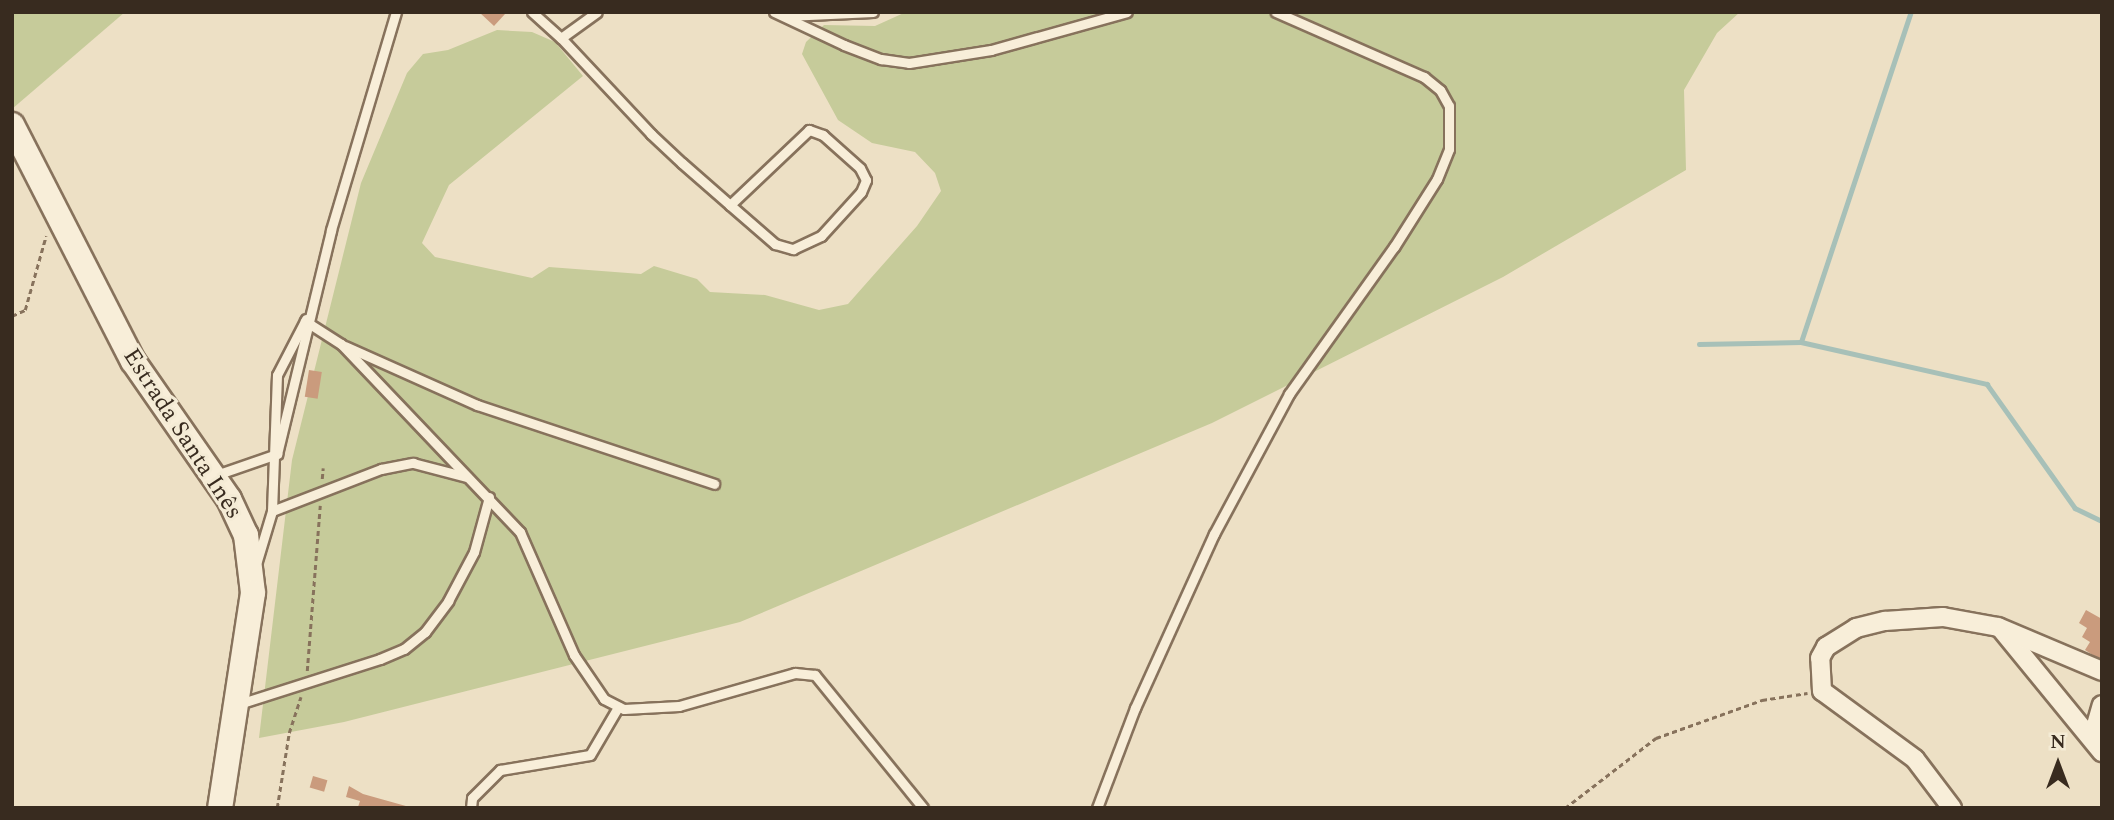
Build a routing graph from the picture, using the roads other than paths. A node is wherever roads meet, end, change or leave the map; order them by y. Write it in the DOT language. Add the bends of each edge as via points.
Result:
graph roads {
  1 [pos="396,12"];
  2 [pos="532,12"];
  3 [pos="597,12"];
  4 [pos="873,12"];
  5 [pos="1126,12"];
  6 [pos="1276,12"];
  7 [pos="778,14"];
  8 [pos="562,38"];
  9 [pos="12,125"];
  10 [pos="730,205"];
  11 [pos="308,320"];
  12 [pos="341,344"];
  13 [pos="277,454"];
  14 [pos="213,476"];
  15 [pos="469,478"];
  16 [pos="714,484"];
  17 [pos="489,497"];
  18 [pos="272,511"];
  19 [pos="254,573"];
  20 [pos="1998,627"];
  21 [pos="2102,671"];
  22 [pos="237,705"];
  23 [pos="2102,705"];
  24 [pos="618,707"];
  25 [pos="2097,746"];
  26 [pos="220,808"];
  27 [pos="471,808"];
  28 [pos="923,808"];
  29 [pos="1097,808"];
  30 [pos="1952,808"];
  1 -- 11 [label="lane"];
  2 -- 8 [label="lane"];
  3 -- 8 [label="lane"];
  4 -- 7 [label="lane"];
  5 -- 7 [label="lane" via="991,50 909,63 869,54"];
  6 -- 29 [label="lane" via="1424,77 1440,90 1449,106 1449,149 1437,179 1394,247 1289,394 1221,523 1135,708"];
  8 -- 10 [label="lane" via="651,134"];
  9 -- 14 [label="main road, Estrada Santa Inês" via="133,361"];
  10 -- 10 [label="lane" via="809,130 832,143 860,168 866,180 861,192 821,236 793,248 775,244"];
  11 -- 12 [label="lane"];
  11 -- 13 [label="lane"];
  11 -- 13 [label="lane" via="277,374"];
  12 -- 15 [label="lane"];
  12 -- 16 [label="lane" via="477,405"];
  13 -- 14 [label="lane" via="245,469"];
  13 -- 18 [label="lane"];
  14 -- 19 [label="main road, Estrada Santa Inês" via="239,518"];
  15 -- 17 [label="lane"];
  15 -- 18 [label="lane" via="412,464 381,469"];
  17 -- 22 [label="lane" via="474,552 449,601 425,632 404,649 380,659"];
  17 -- 24 [label="lane" via="520,532 589,682"];
  18 -- 19 [label="lane"];
  19 -- 22 [label="main road, Estrada Santa Inês"];
  20 -- 21 [label="street"];
  20 -- 25 [label="street"];
  20 -- 30 [label="street" via="1915,616 1856,628 1836,639 1820,658 1822,691 1915,759"];
  22 -- 26 [label="main road, Estrada Santa Inês"];
  23 -- 25 [label="street"];
  24 -- 27 [label="lane" via="590,755 500,770 472,798"];
  24 -- 28 [label="lane" via="678,706 795,673 815,676"];
}
